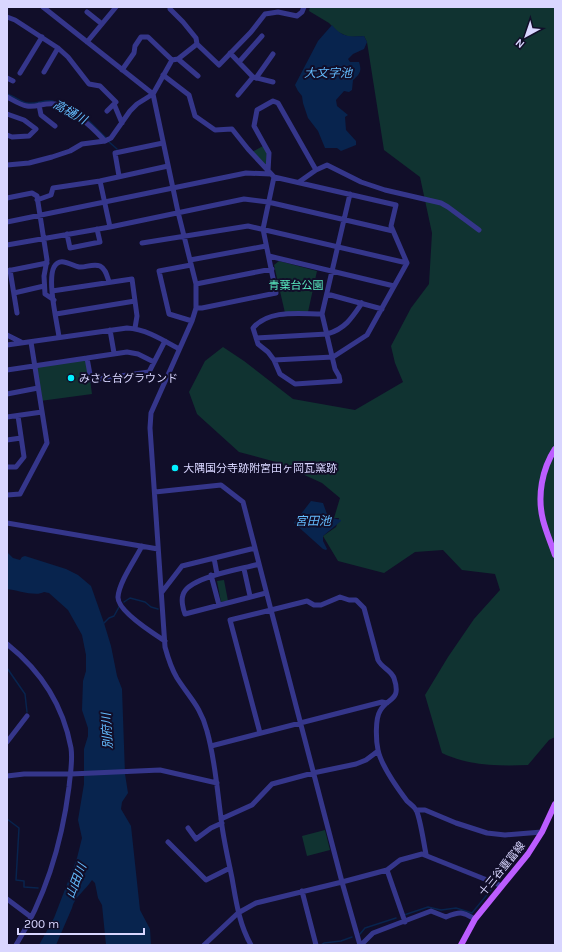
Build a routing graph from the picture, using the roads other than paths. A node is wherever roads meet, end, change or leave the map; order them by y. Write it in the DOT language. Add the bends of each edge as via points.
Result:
graph roads {
  1 [pos="43,7"];
  2 [pos="116,7"];
  3 [pos="304,7"];
  4 [pos="169,8"];
  5 [pos="277,10"];
  6 [pos="87,12"];
  7 [pos="7,17"];
  8 [pos="102,24"];
  9 [pos="262,36"];
  10 [pos="42,37"];
  11 [pos="87,42"];
  12 [pos="197,44"];
  13 [pos="58,48"];
  14 [pos="230,53"];
  15 [pos="273,54"];
  16 [pos="175,59"];
  17 [pos="239,62"];
  18 [pos="122,70"];
  19 [pos="44,72"];
  20 [pos="20,73"];
  21 [pos="163,75"];
  22 [pos="198,76"];
  23 [pos="255,77"];
  24 [pos="7,78"];
  25 [pos="13,81"];
  26 [pos="273,82"];
  27 [pos="153,94"];
  28 [pos="238,95"];
  29 [pos="7,97"];
  30 [pos="114,104"];
  31 [pos="39,105"];
  32 [pos="107,111"];
  33 [pos="7,114"];
  34 [pos="122,123"];
  35 [pos="55,126"];
  36 [pos="7,135"];
  37 [pos="104,141"];
  38 [pos="163,143"];
  39 [pos="7,165"];
  40 [pos="168,166"];
  41 [pos="316,170"];
  42 [pos="271,174"];
  43 [pos="119,176"];
  44 [pos="100,180"];
  45 [pos="300,182"];
  46 [pos="173,188"];
  47 [pos="350,194"];
  48 [pos="7,198"];
  49 [pos="37,200"];
  50 [pos="104,202"];
  51 [pos="268,202"];
  52 [pos="178,212"];
  53 [pos="39,215"];
  54 [pos="344,220"];
  55 [pos="7,222"];
  56 [pos="110,227"];
  57 [pos="97,229"];
  58 [pos="263,229"];
  59 [pos="479,230"];
  60 [pos="392,231"];
  61 [pos="67,234"];
  62 [pos="183,237"];
  63 [pos="43,238"];
  64 [pos="142,243"];
  65 [pos="7,246"];
  66 [pos="266,246"];
  67 [pos="338,246"];
  68 [pos="269,256"];
  69 [pos="47,263"];
  70 [pos="190,263"];
  71 [pos="407,263"];
  72 [pos="272,269"];
  73 [pos="8,270"];
  74 [pos="332,271"];
  75 [pos="109,282"];
  76 [pos="196,284"];
  77 [pos="44,286"];
  78 [pos="394,286"];
  79 [pos="52,291"];
  80 [pos="14,293"];
  81 [pos="327,294"];
  82 [pos="54,300"];
  83 [pos="135,301"];
  84 [pos="362,303"];
  85 [pos="196,308"];
  86 [pos="382,309"];
  87 [pos="17,313"];
  88 [pos="56,314"];
  89 [pos="322,314"];
  90 [pos="192,321"];
  91 [pos="135,328"];
  92 [pos="110,330"];
  93 [pos="327,334"];
  94 [pos="7,335"];
  95 [pos="59,337"];
  96 [pos="256,338"];
  97 [pos="165,341"];
  98 [pos="31,342"];
  99 [pos="22,343"];
  100 [pos="7,345"];
  101 [pos="179,349"];
  102 [pos="114,353"];
  103 [pos="332,357"];
  104 [pos="87,358"];
  105 [pos="274,360"];
  106 [pos="154,362"];
  107 [pos="35,365"];
  108 [pos="7,370"];
  109 [pos="38,388"];
  110 [pos="7,394"];
  111 [pos="42,412"];
  112 [pos="18,416"];
  113 [pos="7,417"];
  114 [pos="21,438"];
  115 [pos="7,440"];
  116 [pos="555,449"];
  117 [pos="7,467"];
  118 [pos="155,492"];
  119 [pos="7,495"];
  120 [pos="7,523"];
  121 [pos="142,546"];
  122 [pos="255,548"];
  123 [pos="158,549"];
  124 [pos="555,555"];
  125 [pos="214,558"];
  126 [pos="259,564"];
  127 [pos="244,569"];
  128 [pos="214,575"];
  129 [pos="162,592"];
  130 [pos="266,593"];
  131 [pos="250,596"];
  132 [pos="219,605"];
  133 [pos="271,610"];
  134 [pos="165,641"];
  135 [pos="7,644"];
  136 [pos="387,704"];
  137 [pos="27,716"];
  138 [pos="300,723"];
  139 [pos="260,733"];
  140 [pos="7,742"];
  141 [pos="211,746"];
  142 [pos="378,750"];
  143 [pos="313,773"];
  144 [pos="71,774"];
  145 [pos="7,776"];
  146 [pos="217,784"];
  147 [pos="555,804"];
  148 [pos="416,810"];
  149 [pos="221,821"];
  150 [pos="188,828"];
  151 [pos="542,832"];
  152 [pos="168,842"];
  153 [pos="426,854"];
  154 [pos="230,868"];
  155 [pos="387,870"];
  156 [pos="342,882"];
  157 [pos="502,886"];
  158 [pos="302,891"];
  159 [pos="7,899"];
  160 [pos="238,913"];
  161 [pos="31,917"];
  162 [pos="475,919"];
  163 [pos="405,922"];
  164 [pos="208,944"];
  165 [pos="16,945"];
  166 [pos="251,945"];
  167 [pos="316,945"];
  168 [pos="361,945"];
  169 [pos="462,945"];
  1 -- 11 [label="street"];
  2 -- 8 [label="street"];
  3 -- 5 [label="street" via="296,16"];
  4 -- 12 [label="street" via="196,38"];
  5 -- 14 [label="street" via="266,14"];
  6 -- 8 [label="street"];
  7 -- 10 [label="street"];
  8 -- 11 [label="street"];
  9 -- 17 [label="street"];
  10 -- 13 [label="street"];
  10 -- 20 [label="street"];
  11 -- 18 [label="street"];
  12 -- 14 [label="street" via="219,64"];
  12 -- 16 [label="street"];
  13 -- 19 [label="street"];
  13 -- 30 [label="street" via="89,84 100,86 116,102"];
  14 -- 17 [label="street"];
  15 -- 23 [label="street"];
  16 -- 18 [label="street" via="148,37 141,37"];
  16 -- 21 [label="street"];
  16 -- 22 [label="street"];
  17 -- 23 [label="street"];
  18 -- 27 [label="street"];
  21 -- 27 [label="street"];
  21 -- 42 [label="street" via="189,95 195,116 215,130 232,129"];
  23 -- 26 [label="street"];
  23 -- 28 [label="street"];
  24 -- 25 [label="street"];
  27 -- 34 [label="street" via="137,104"];
  27 -- 38 [label="street"];
  29 -- 31 [label="street" via="26,106"];
  30 -- 32 [label="street"];
  30 -- 34 [label="street"];
  31 -- 35 [label="street" via="41,115"];
  31 -- 37 [label="street" via="48,103 64,108 86,122"];
  33 -- 36 [label="street" via="24,120 36,129 30,136"];
  34 -- 37 [label="street" via="111,138"];
  37 -- 39 [label="street" via="88,142 64,153 29,163"];
  38 -- 40 [label="street"];
  38 -- 43 [label="street" via="115,154"];
  40 -- 43 [label="street"];
  40 -- 46 [label="street"];
  41 -- 42 [label="street" via="278,103 273,101 257,110 254,126 269,153"];
  41 -- 45 [label="street"];
  41 -- 59 [label="street" via="327,165 344,175 379,188 441,203"];
  42 -- 45 [label="street"];
  42 -- 46 [label="street" via="246,173"];
  42 -- 51 [label="street"];
  43 -- 44 [label="street"];
  44 -- 49 [label="street" via="53,188 51,195"];
  44 -- 50 [label="street"];
  45 -- 47 [label="street"];
  46 -- 50 [label="street"];
  46 -- 52 [label="street"];
  47 -- 54 [label="street"];
  47 -- 60 [label="street" via="396,205"];
  48 -- 49 [label="street" via="32,193 37,196"];
  49 -- 53 [label="street"];
  50 -- 53 [label="street"];
  50 -- 56 [label="street"];
  51 -- 52 [label="street" via="244,200"];
  51 -- 54 [label="street"];
  51 -- 58 [label="street"];
  52 -- 56 [label="street"];
  52 -- 62 [label="street"];
  53 -- 55 [label="street"];
  53 -- 63 [label="street"];
  54 -- 60 [label="street"];
  54 -- 67 [label="street"];
  56 -- 57 [label="street"];
  57 -- 61 [label="street"];
  57 -- 61 [label="street" via="100,242 70,248"];
  58 -- 62 [label="street" via="248,226"];
  58 -- 66 [label="street"];
  58 -- 67 [label="street"];
  60 -- 71 [label="street"];
  61 -- 63 [label="street"];
  62 -- 64 [label="street"];
  62 -- 70 [label="street"];
  63 -- 65 [label="street"];
  63 -- 69 [label="street"];
  66 -- 68 [label="street"];
  66 -- 70 [label="street"];
  67 -- 71 [label="street"];
  67 -- 74 [label="street"];
  68 -- 72 [label="street"];
  68 -- 74 [label="street"];
  69 -- 73 [label="street"];
  69 -- 77 [label="street"];
  70 -- 76 [label="street"];
  70 -- 90 [label="street" via="159,271 169,314"];
  71 -- 78 [label="street"];
  72 -- 76 [label="street"];
  72 -- 85 [label="street" via="276,293"];
  73 -- 80 [label="street"];
  74 -- 78 [label="street"];
  74 -- 81 [label="street"];
  75 -- 79 [label="street"];
  75 -- 79 [label="street" via="106,272 100,266 79,267 63,261 58,263 52,272"];
  75 -- 83 [label="street" via="132,279"];
  76 -- 85 [label="street"];
  77 -- 80 [label="street"];
  77 -- 82 [label="street" via="45,294"];
  78 -- 86 [label="street"];
  79 -- 82 [label="street"];
  80 -- 87 [label="street"];
  81 -- 84 [label="street"];
  81 -- 89 [label="street"];
  82 -- 88 [label="street"];
  83 -- 88 [label="street"];
  83 -- 91 [label="street" via="138,316"];
  84 -- 86 [label="street"];
  84 -- 93 [label="street" via="348,323"];
  85 -- 90 [label="street"];
  86 -- 103 [label="street" via="367,335"];
  88 -- 95 [label="street"];
  89 -- 93 [label="street"];
  89 -- 96 [label="street" via="276,315 257,323 253,328"];
  90 -- 101 [label="street"];
  91 -- 92 [label="street"];
  91 -- 97 [label="street"];
  92 -- 95 [label="street"];
  92 -- 102 [label="street"];
  93 -- 96 [label="street"];
  93 -- 103 [label="street"];
  94 -- 99 [label="street"];
  95 -- 98 [label="street"];
  96 -- 105 [label="street" via="258,344"];
  97 -- 101 [label="street"];
  97 -- 106 [label="street"];
  98 -- 99 [label="street"];
  98 -- 107 [label="street"];
  99 -- 100 [label="street"];
  101 -- 118 [label="street" via="151,413"];
  102 -- 104 [label="street"];
  102 -- 106 [label="street" via="138,354"];
  103 -- 105 [label="street"];
  103 -- 105 [label="street" via="340,381 295,384 280,374"];
  104 -- 106 [label="street" via="91,380 149,372"];
  104 -- 107 [label="street"];
  107 -- 108 [label="street"];
  107 -- 109 [label="street"];
  109 -- 110 [label="street"];
  109 -- 111 [label="street"];
  111 -- 112 [label="street"];
  111 -- 119 [label="street" via="47,440 45,447 20,494"];
  112 -- 113 [label="street"];
  112 -- 114 [label="street"];
  114 -- 115 [label="street"];
  114 -- 117 [label="street" via="24,457 16,467"];
  116 -- 124 [label="main road" via="543,473 541,498 542,518"];
  118 -- 122 [label="street" via="221,485 243,502"];
  118 -- 123 [label="street"];
  120 -- 121 [label="street"];
  121 -- 123 [label="street"];
  121 -- 134 [label="street" via="122,584 118,602 128,614"];
  122 -- 125 [label="street"];
  122 -- 126 [label="street"];
  123 -- 129 [label="street"];
  125 -- 128 [label="street"];
  125 -- 129 [label="street" via="182,566"];
  126 -- 127 [label="street"];
  126 -- 130 [label="street"];
  127 -- 128 [label="street"];
  127 -- 131 [label="street"];
  128 -- 132 [label="street"];
  128 -- 132 [label="street" via="187,587 182,595 184,614"];
  129 -- 134 [label="street"];
  130 -- 131 [label="street"];
  130 -- 133 [label="street"];
  131 -- 132 [label="street"];
  133 -- 136 [label="street" via="307,601 318,606 340,597 356,600 364,608 380,663 394,679 396,691 393,699"];
  133 -- 138 [label="street"];
  133 -- 139 [label="street" via="230,620"];
  134 -- 141 [label="street" via="172,667 202,715"];
  135 -- 144 [label="street" via="23,657 45,682 60,711 71,749"];
  136 -- 138 [label="street" via="382,702"];
  136 -- 142 [label="street" via="378,717"];
  137 -- 140 [label="street"];
  138 -- 139 [label="street"];
  138 -- 143 [label="street"];
  139 -- 141 [label="street"];
  141 -- 146 [label="street"];
  142 -- 143 [label="street" via="356,764"];
  142 -- 148 [label="street" via="385,767 407,801"];
  143 -- 149 [label="street" via="272,784 252,805"];
  143 -- 156 [label="street"];
  144 -- 145 [label="street"];
  144 -- 146 [label="street" via="160,770"];
  144 -- 161 [label="street" via="58,842 44,889"];
  146 -- 149 [label="street"];
  147 -- 151 [label="main road, 十三谷重富線"];
  148 -- 151 [label="street" via="425,810 487,834"];
  148 -- 153 [label="street"];
  149 -- 150 [label="street" via="196,839"];
  149 -- 154 [label="street"];
  151 -- 157 [label="main road, 十三谷重富線"];
  152 -- 154 [label="street" via="206,880"];
  153 -- 155 [label="street" via="400,860"];
  153 -- 157 [label="street"];
  154 -- 160 [label="street"];
  155 -- 156 [label="street"];
  155 -- 163 [label="street"];
  156 -- 158 [label="street"];
  156 -- 168 [label="street"];
  157 -- 162 [label="main road, 十三谷重富線"];
  158 -- 160 [label="street" via="256,903"];
  158 -- 167 [label="street"];
  159 -- 161 [label="street"];
  160 -- 164 [label="street"];
  160 -- 166 [label="street" via="244,934"];
  161 -- 165 [label="street"];
  162 -- 163 [label="street" via="463,912 446,917 431,911"];
  162 -- 169 [label="main road, 十三谷重富線"];
  163 -- 168 [label="street" via="373,933"];
}
